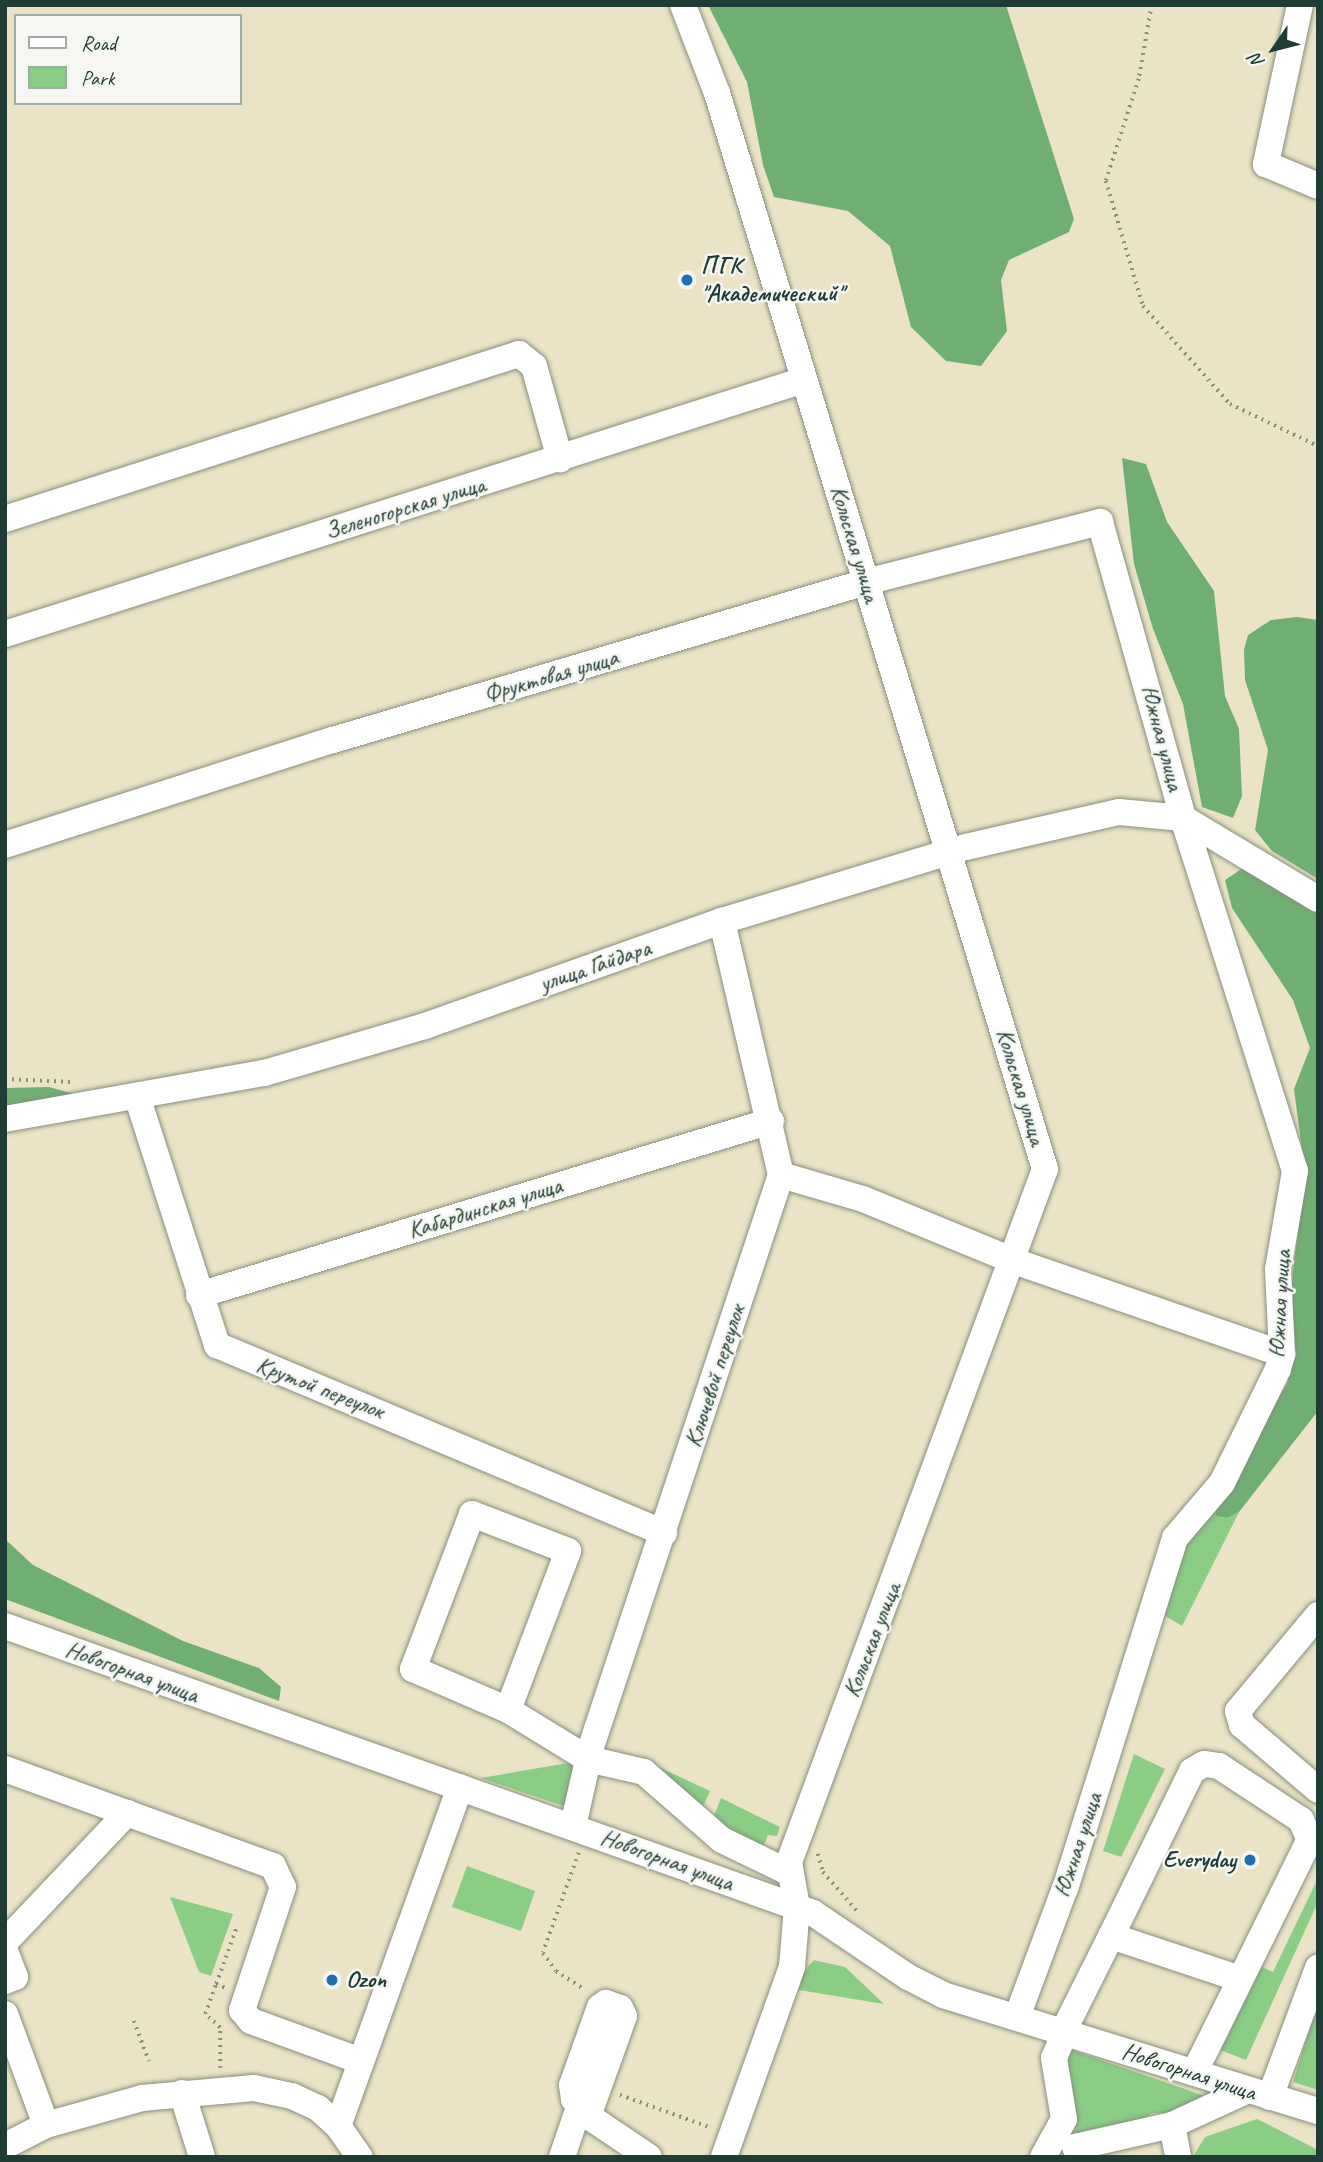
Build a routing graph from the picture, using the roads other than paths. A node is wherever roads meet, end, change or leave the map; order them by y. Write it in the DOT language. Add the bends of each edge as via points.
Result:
graph roads {
  1 [pos="684,5"];
  2 [pos="1300,5"];
  3 [pos="1318,186"];
  4 [pos="804,380"];
  5 [pos="560,459"];
  6 [pos="5,519"];
  7 [pos="1100,522"];
  8 [pos="866,582"];
  9 [pos="5,634"];
  10 [pos="1183,818"];
  11 [pos="5,845"];
  12 [pos="950,852"];
  13 [pos="1318,899"];
  14 [pos="722,921"];
  15 [pos="136,1096"];
  16 [pos="5,1119"];
  17 [pos="771,1121"];
  18 [pos="781,1175"];
  19 [pos="1014,1261"];
  20 [pos="199,1295"];
  21 [pos="1282,1354"];
  22 [pos="664,1532"];
  23 [pos="1318,1615"];
  24 [pos="5,1626"];
  25 [pos="508,1710"];
  26 [pos="588,1759"];
  27 [pos="5,1769"];
  28 [pos="460,1787"];
  29 [pos="1318,1790"];
  30 [pos="127,1813"];
  31 [pos="578,1834"];
  32 [pos="1309,1862"];
  33 [pos="789,1867"];
  34 [pos="797,1907"];
  35 [pos="1111,1936"];
  36 [pos="5,1942"];
  37 [pos="5,1951"];
  38 [pos="1318,1968"];
  39 [pos="1240,1979"];
  40 [pos="5,1981"];
  41 [pos="5,2014"];
  42 [pos="1017,2017"];
  43 [pos="1064,2032"];
  44 [pos="361,2061"];
  45 [pos="1194,2073"];
  46 [pos="182,2094"];
  47 [pos="1259,2094"];
  48 [pos="1318,2111"];
  49 [pos="584,2112"];
  50 [pos="1172,2124"];
  51 [pos="46,2125"];
  52 [pos="338,2126"];
  53 [pos="722,2144"];
  54 [pos="5,2146"];
  55 [pos="1075,2147"];
  56 [pos="643,2156"];
  57 [pos="202,2157"];
  58 [pos="360,2157"];
  59 [pos="562,2157"];
  60 [pos="1043,2157"];
  61 [pos="1178,2157"];
  1 -- 4 [label="street, Кольская улица" via="717,93"];
  2 -- 3 [label="street" via="1266,164"];
  4 -- 5 [label="street, Зеленогорская улица"];
  4 -- 8 [label="street, Кольская улица"];
  5 -- 6 [label="street" via="534,366 519,354"];
  5 -- 9 [label="street, Зеленогорская улица"];
  7 -- 8 [label="street, Фруктовая улица"];
  7 -- 10 [label="street, Южная улица"];
  8 -- 11 [label="street, Фруктовая улица" via="333,740"];
  8 -- 12 [label="street, Кольская улица"];
  10 -- 12 [label="street, улица Гайдара" via="1119,812"];
  10 -- 13 [label="street"];
  10 -- 21 [label="street, Южная улица" via="1295,1171 1278,1269"];
  12 -- 14 [label="street, улица Гайдара"];
  12 -- 19 [label="street, Кольская улица" via="1045,1169"];
  14 -- 15 [label="street, улица Гайдара" via="412,1030 264,1073"];
  14 -- 17 [label="street, Ключевой переулок"];
  15 -- 16 [label="street, улица Гайдара"];
  15 -- 20 [label="street, Крутой переулок"];
  17 -- 18 [label="street, Ключевой переулок"];
  17 -- 20 [label="street, Кабардинская улица"];
  18 -- 19 [label="street" via="863,1199"];
  18 -- 22 [label="street, Ключевой переулок"];
  19 -- 21 [label="street"];
  19 -- 33 [label="street, Кольская улица"];
  20 -- 22 [label="street, Крутой переулок" via="217,1345 243,1359 387,1414"];
  21 -- 42 [label="street, Южная улица" via="1222,1483 1175,1538 1065,1888"];
  22 -- 26 [label="street, Ключевой переулок"];
  23 -- 29 [label="street" via="1238,1711 1242,1725"];
  24 -- 28 [label="street, Новогорная улица"];
  25 -- 25 [label="street" via="568,1551 472,1514 413,1669"];
  25 -- 26 [label="street"];
  26 -- 31 [label="street, Ключевой переулок"];
  26 -- 33 [label="street" via="644,1772 722,1840"];
  27 -- 30 [label="street"];
  28 -- 31 [label="street, Новогорная улица"];
  28 -- 44 [label="street"];
  30 -- 36 [label="street"];
  30 -- 44 [label="street" via="277,1870 283,1887 242,2010 251,2021"];
  31 -- 34 [label="street, Новогорная улица"];
  32 -- 35 [label="street" via="1309,1838 1301,1820 1219,1766 1204,1764 1192,1772"];
  32 -- 39 [label="street"];
  33 -- 34 [label="street"];
  34 -- 42 [label="street, Новогорная улица" via="842,1928 925,1986"];
  34 -- 53 [label="street" via="792,1967"];
  35 -- 39 [label="street"];
  35 -- 43 [label="street"];
  37 -- 40 [label="street" via="15,1977"];
  38 -- 47 [label="street"];
  39 -- 45 [label="street"];
  41 -- 51 [label="street"];
  42 -- 43 [label="street, Новогорная улица"];
  43 -- 45 [label="street, Новогорная улица"];
  43 -- 60 [label="street" via="1054,2058 1063,2119"];
  44 -- 52 [label="street"];
  45 -- 47 [label="street, Новогорная улица"];
  46 -- 51 [label="street" via="142,2098"];
  46 -- 52 [label="street" via="254,2088 292,2096 318,2108"];
  46 -- 57 [label="street"];
  47 -- 48 [label="street, Новогорная улица"];
  47 -- 50 [label="street"];
  49 -- 49 [label="street" via="572,2085 600,2007 609,2003 625,2013 599,2087"];
  49 -- 56 [label="street"];
  49 -- 59 [label="street"];
  50 -- 55 [label="street"];
  50 -- 61 [label="street"];
  51 -- 54 [label="street"];
  52 -- 58 [label="street"];
}
